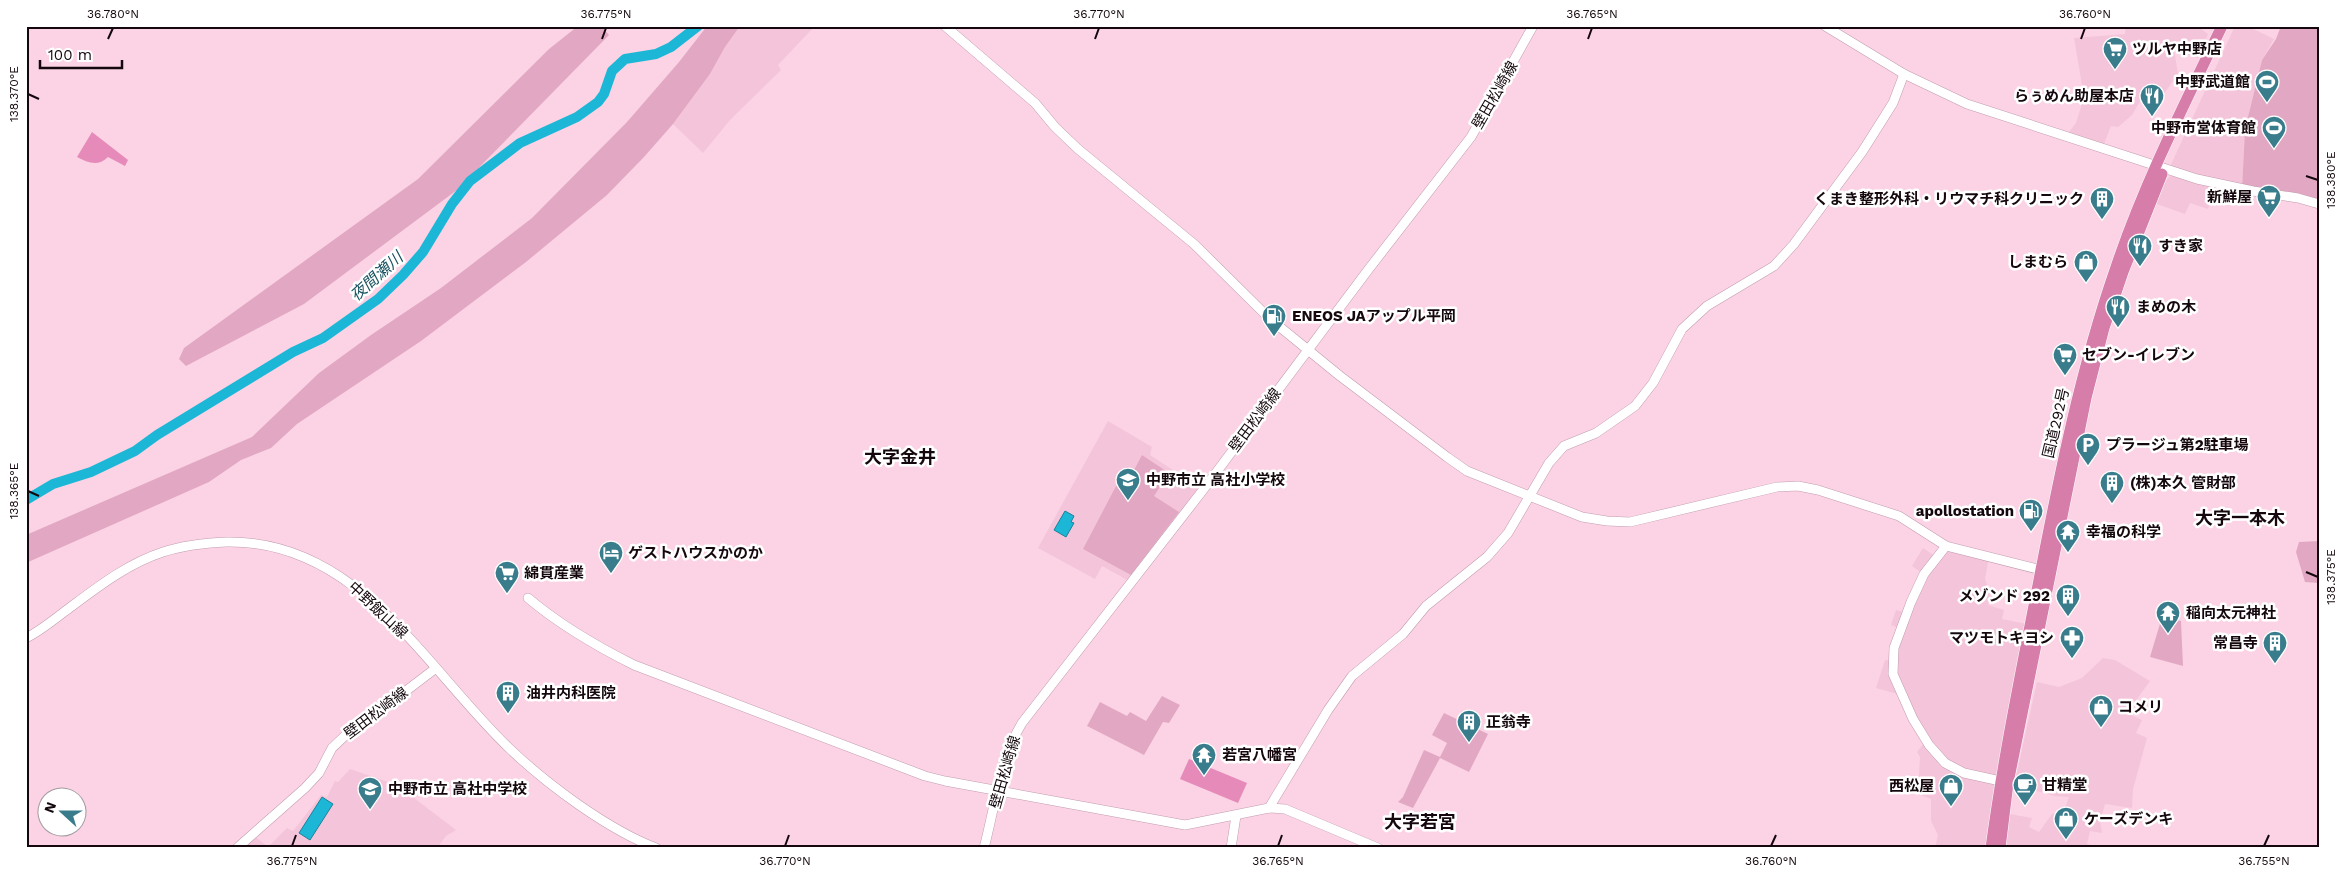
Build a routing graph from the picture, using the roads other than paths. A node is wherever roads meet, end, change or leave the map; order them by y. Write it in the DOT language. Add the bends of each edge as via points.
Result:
graph roads {
  1 [pos="945,26"];
  2 [pos="1533,26"];
  3 [pos="1825,26"];
  4 [pos="2217,26"];
  5 [pos="2222,26"];
  6 [pos="2226,26"];
  7 [pos="2230,26"];
  8 [pos="2214,56"];
  9 [pos="2202,63"];
  10 [pos="1904,74"];
  11 [pos="2160,168"];
  12 [pos="2319,204"];
  13 [pos="1307,350"];
  14 [pos="1530,496"];
  15 [pos="1946,546"];
  16 [pos="2045,572"];
  17 [pos="528,598"];
  18 [pos="26,638"];
  19 [pos="436,668"];
  20 [pos="2004,782"];
  21 [pos="998,791"];
  22 [pos="1269,808"];
  23 [pos="1236,816"];
  24 [pos="238,848"];
  25 [pos="656,848"];
  26 [pos="984,848"];
  27 [pos="1231,848"];
  28 [pos="1378,848"];
  29 [pos="1991,848"];
  30 [pos="2000,848"];
  1 -- 13 [label="street" via="1035,103 1078,149 1194,244 1245,296"];
  2 -- 13 [label="street, 壁田松崎線" via="1472,136"];
  3 -- 10 [label="street"];
  4 -- 9 [label="highway"];
  5 -- 9 [label="highway, 国道292号"];
  6 -- 8 [label="highway, 国道292号"];
  7 -- 8 [label="highway"];
  8 -- 11 [label="highway, 国道292号"];
  9 -- 11 [label="highway, 国道292号"];
  10 -- 11 [label="street" via="1967,104"];
  10 -- 14 [label="street" via="1893,103 1862,152 1794,244 1774,266 1707,306 1682,329 1653,383 1635,406 1596,433 1564,446 1549,463"];
  11 -- 12 [label="street" via="2197,179"];
  11 -- 16 [label="highway, 国道292号" via="2126,238 2096,328 2077,395"];
  13 -- 14 [label="street" via="1467,471"];
  13 -- 21 [label="street, 壁田松崎線" via="1022,723 1012,738"];
  14 -- 15 [label="street" via="1582,517 1630,522 1777,487 1798,486 1899,516"];
  14 -- 22 [label="street" via="1508,533 1487,556 1426,606 1403,634 1352,676"];
  15 -- 16 [label="street"];
  15 -- 20 [label="street" via="1924,574 1911,602 1894,648 1893,674 1912,719 1945,763 1964,773"];
  16 -- 20 [label="highway, 国道292号"];
  17 -- 21 [label="street" via="571,630 634,664 925,776"];
  18 -- 19 [label="street, 中野飯山線" via="126,569 161,553 187,545 245,542 274,546 298,554 340,575 373,602"];
  19 -- 24 [label="street, 壁田松崎線" via="352,728 332,748 319,773 306,788"];
  19 -- 25 [label="street, 中野飯山線" via="510,749 551,783 595,815"];
  20 -- 29 [label="highway, 国道292号"];
  20 -- 30 [label="highway, 国道292号"];
  21 -- 23 [label="street" via="1185,825"];
  21 -- 26 [label="street, 壁田松崎線"];
  22 -- 23 [label="street"];
  22 -- 28 [label="street" via="1286,809"];
  23 -- 27 [label="street"];
}
